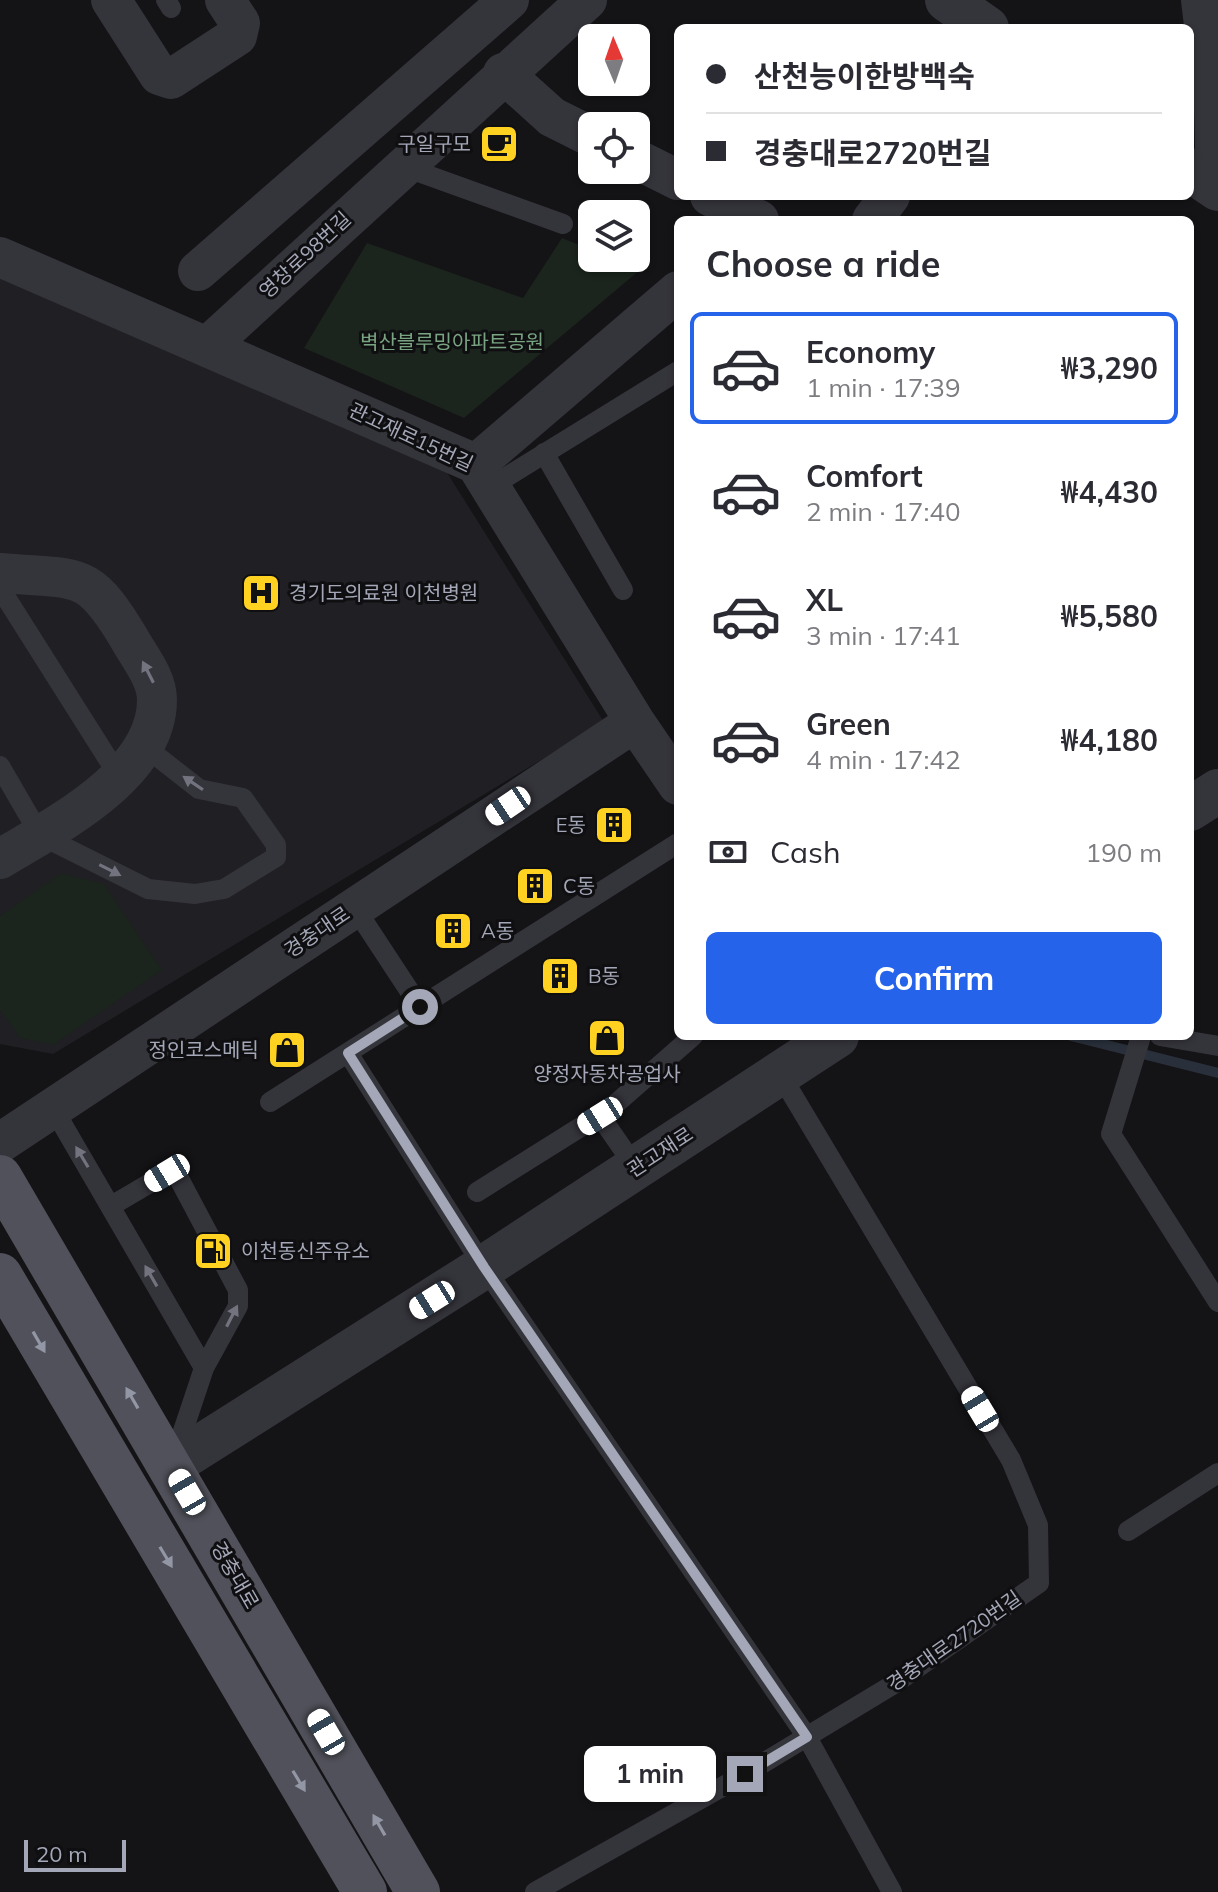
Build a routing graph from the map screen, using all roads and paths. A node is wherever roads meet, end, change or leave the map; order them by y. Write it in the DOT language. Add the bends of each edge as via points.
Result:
graph roads {
  1 [pos="111,0"];
  2 [pos="225,0"];
  3 [pos="509,0"];
  4 [pos="587,0"];
  5 [pos="947,0"];
  6 [pos="1201,0"];
  7 [pos="981,24"];
  8 [pos="503,73"];
  9 [pos="578,130"];
  10 [pos="402,166"];
  11 [pos="650,166"];
  12 [pos="674,178"];
  13 [pos="1208,182"];
  14 [pos="718,200"];
  15 [pos="751,216"];
  16 [pos="563,224"];
  17 [pos="0,257"];
  18 [pos="198,271"];
  19 [pos="674,295"];
  20 [pos="208,346"];
  21 [pos="674,373"];
  22 [pos="544,453"];
  23 [pos="483,475"];
  24 [pos="0,573"];
  25 [pos="0,588"];
  26 [pos="623,590"];
  27 [pos="635,722"];
  28 [pos="144,746"];
  29 [pos="3,778"];
  30 [pos="120,778"];
  31 [pos="674,779"];
  32 [pos="1218,791"];
  33 [pos="1194,806"];
  34 [pos="40,835"];
  35 [pos="674,846"];
  36 [pos="0,859"];
  37 [pos="355,908"];
  38 [pos="420,1007"];
  39 [pos="688,1040"];
  40 [pos="831,1040"];
  41 [pos="1140,1040"];
  42 [pos="1183,1040"];
  43 [pos="1218,1046"];
  44 [pos="348,1053"];
  45 [pos="780,1074"];
  46 [pos="270,1102"];
  47 [pos="53,1108"];
  48 [pos="600,1116"];
  49 [pos="0,1143"];
  50 [pos="636,1168"];
  51 [pos="0,1177"];
  52 [pos="477,1192"];
  53 [pos="111,1206"];
  54 [pos="484,1267"];
  55 [pos="0,1275"];
  56 [pos="1218,1302"];
  57 [pos="204,1368"];
  58 [pos="171,1465"];
  59 [pos="1218,1473"];
  60 [pos="1128,1531"];
  61 [pos="807,1737"];
  62 [pos="365,1892"];
  63 [pos="418,1892"];
  64 [pos="535,1892"];
  65 [pos="892,1892"];
  1 -- 2 [label="street" via="159,75 171,79 237,36 240,23"];
  3 -- 18 [label="street"];
  4 -- 8 [label="street, 영창로98번길"];
  5 -- 7 [label="street"];
  6 -- 13 [label="street" via="1214,108"];
  8 -- 9 [label="street" via="552,117"];
  8 -- 10 [label="street, 영창로98번길"];
  10 -- 16 [label="lane"];
  10 -- 20 [label="street, 영창로98번길"];
  11 -- 12 [label="street"];
  14 -- 15 [label="street"];
  17 -- 20 [label="street, 관고재로15번길"];
  19 -- 23 [label="street"];
  20 -- 23 [label="street, 관고재로15번길"];
  21 -- 22 [label="lane"];
  22 -- 23 [label="lane"];
  22 -- 26 [label="lane"];
  23 -- 27 [label="street, 관고재로15번길"];
  28 -- 24 [label="street, one-way" via="154,720 155,689 108,603 77,579"];
  25 -- 30 [label="lane"];
  27 -- 31 [label="street, 관고재로15번길"];
  27 -- 37 [label="street, 경충대로"];
  28 -- 30 [label="street"];
  34 -- 28 [label="lane, one-way" via="148,889 171,893 224,889 276,857 276,845 243,798 199,789"];
  29 -- 34 [label="lane"];
  30 -- 34 [label="street"];
  32 -- 33 [label="street"];
  34 -- 36 [label="street"];
  35 -- 38 [label="lane"];
  37 -- 38 [label="lane"];
  37 -- 47 [label="street, 경충대로"];
  38 -- 44 [label="lane"];
  39 -- 48 [label="lane"];
  40 -- 45 [label="street, 관고재로"];
  41 -- 56 [label="lane" via="1111,1134"];
  42 -- 43 [label="lane"];
  44 -- 46 [label="lane"];
  44 -- 54 [label="lane"];
  45 -- 50 [label="street, 관고재로"];
  45 -- 61 [label="lane, 경충대로2720번길" via="1011,1460 1038,1525 1039,1583"];
  47 -- 49 [label="street, 경충대로"];
  53 -- 47 [label="lane, one-way"];
  48 -- 50 [label="lane"];
  48 -- 52 [label="lane"];
  50 -- 54 [label="street, 관고재로"];
  58 -- 51 [label="main road, 경충대로, one-way"];
  57 -- 53 [label="lane, one-way"];
  57 -- 53 [label="lane, one-way" via="240,1297 235,1278 178,1175 167,1173"];
  54 -- 58 [label="street, 관고재로"];
  54 -- 61 [label="lane"];
  55 -- 62 [label="main road, one-way"];
  57 -- 58 [label="lane"];
  63 -- 58 [label="main road, 경충대로, one-way"];
  59 -- 60 [label="lane"];
  61 -- 64 [label="lane, 경충대로2720번길"];
  61 -- 65 [label="lane"];
}
